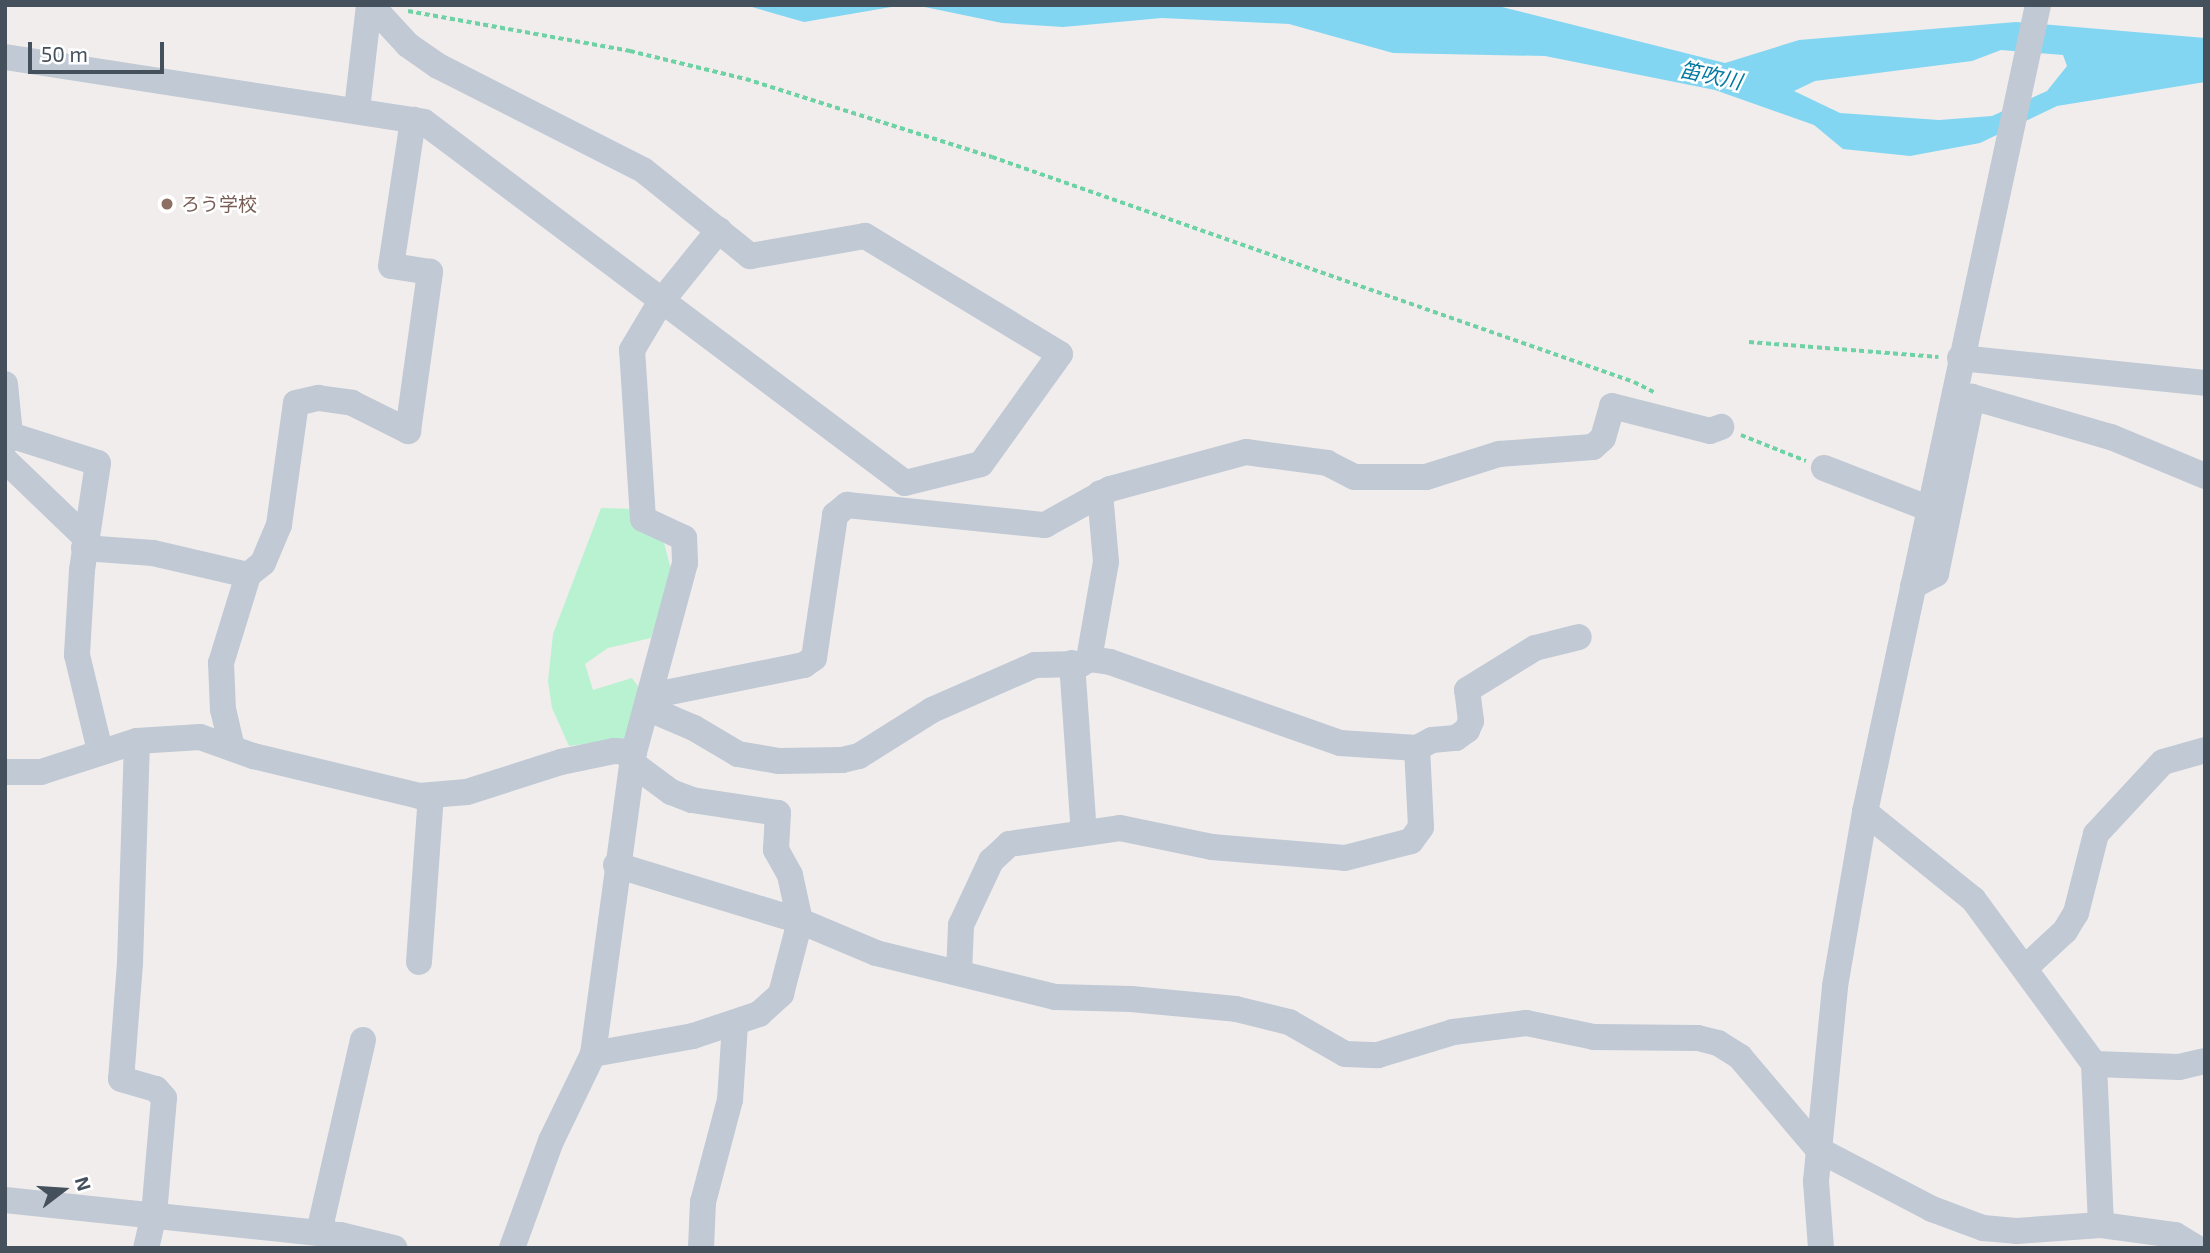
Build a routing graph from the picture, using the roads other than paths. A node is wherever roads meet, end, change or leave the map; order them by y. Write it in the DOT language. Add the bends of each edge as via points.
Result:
graph roads {
  1 [pos="370,5"];
  2 [pos="2038,5"];
  3 [pos="5,57"];
  4 [pos="357,109"];
  5 [pos="413,120"];
  6 [pos="719,230"];
  7 [pos="660,303"];
  8 [pos="1960,358"];
  9 [pos="2205,383"];
  10 [pos="5,384"];
  11 [pos="1721,427"];
  12 [pos="7,446"];
  13 [pos="1824,468"];
  14 [pos="2205,476"];
  15 [pos="902,482"];
  16 [pos="1100,493"];
  17 [pos="1930,509"];
  18 [pos="886,510"];
  19 [pos="85,543"];
  20 [pos="248,575"];
  21 [pos="1913,586"];
  22 [pos="1579,637"];
  23 [pos="1080,661"];
  24 [pos="648,702"];
  25 [pos="137,741"];
  26 [pos="1417,747"];
  27 [pos="232,748"];
  28 [pos="2205,750"];
  29 [pos="100,751"];
  30 [pos="633,757"];
  31 [pos="5,772"];
  32 [pos="431,795"];
  33 [pos="1865,812"];
  34 [pos="1084,833"];
  35 [pos="616,865"];
  36 [pos="800,921"];
  37 [pos="419,962"];
  38 [pos="2025,968"];
  39 [pos="959,973"];
  40 [pos="735,1024"];
  41 [pos="363,1040"];
  42 [pos="593,1054"];
  43 [pos="2205,1062"];
  44 [pos="2094,1064"];
  45 [pos="1819,1150"];
  46 [pos="5,1200"];
  47 [pos="154,1214"];
  48 [pos="2101,1226"];
  49 [pos="319,1232"];
  50 [pos="146,1248"];
  51 [pos="394,1248"];
  52 [pos="512,1248"];
  53 [pos="701,1248"];
  54 [pos="1821,1248"];
  55 [pos="2197,1248"];
  1 -- 4 [label="street"];
  1 -- 6 [label="street" via="408,45 438,66 643,170"];
  2 -- 8 [label="street"];
  3 -- 4 [label="street"];
  4 -- 5 [label="street"];
  5 -- 7 [label="street" via="424,122"];
  5 -- 20 [label="street" via="391,266 430,272 408,431 352,403 318,398 296,402 279,525 263,562"];
  6 -- 7 [label="street"];
  6 -- 15 [label="street" via="750,256 865,236 1060,354 981,464 912,484"];
  7 -- 15 [label="street"];
  7 -- 24 [label="street" via="632,350 643,519 677,532 687,547"];
  8 -- 9 [label="street"];
  8 -- 17 [label="street"];
  10 -- 12 [label="street"];
  11 -- 16 [label="street" via="1710,431 1612,406 1603,438 1593,447 1499,454 1426,477 1355,477 1327,463 1246,452"];
  12 -- 19 [label="street"];
  12 -- 19 [label="street" via="98,463"];
  13 -- 17 [label="street"];
  14 -- 21 [label="street" via="2111,437 1972,397 1936,574"];
  15 -- 18 [label="street"];
  16 -- 18 [label="street" via="1045,525"];
  16 -- 23 [label="street" via="1106,562"];
  17 -- 21 [label="street"];
  18 -- 24 [label="street" via="847,505 835,515 814,658 804,665"];
  19 -- 20 [label="street"];
  19 -- 29 [label="street" via="77,655"];
  20 -- 27 [label="street" via="221,663 223,710"];
  21 -- 33 [label="street"];
  22 -- 26 [label="street" via="1535,648 1467,690 1471,721 1466,730 1456,738"];
  23 -- 24 [label="street" via="1035,665 932,710 859,756 842,760 779,761 738,754"];
  23 -- 26 [label="street" via="1110,662 1340,743"];
  23 -- 34 [label="street"];
  24 -- 30 [label="street"];
  25 -- 27 [label="street" via="200,737"];
  25 -- 29 [label="street"];
  25 -- 47 [label="street" via="130,963 121,1079 156,1088 164,1098"];
  26 -- 34 [label="street" via="1419,835 1358,857 1212,847 1119,828"];
  27 -- 32 [label="street" via="419,796"];
  28 -- 38 [label="street" via="2163,762 2096,834 2076,913 2065,931"];
  29 -- 31 [label="street" via="41,772"];
  30 -- 32 [label="street" via="561,762 467,792"];
  30 -- 35 [label="street"];
  30 -- 36 [label="street" via="671,792 692,800 778,813 776,850 790,875"];
  32 -- 37 [label="street"];
  33 -- 38 [label="street" via="1954,881"];
  33 -- 45 [label="street" via="1835,986"];
  34 -- 39 [label="street" via="1001,848 961,925"];
  35 -- 36 [label="street"];
  35 -- 42 [label="street"];
  36 -- 39 [label="street" via="876,953"];
  36 -- 40 [label="street" via="781,994 759,1014"];
  38 -- 44 [label="street"];
  39 -- 45 [label="street" via="1055,997 1236,1009 1289,1022 1345,1054 1378,1055 1453,1032 1526,1023 1594,1037 1698,1038 1718,1043 1740,1057"];
  40 -- 42 [label="street"];
  40 -- 53 [label="street" via="730,1100 703,1202"];
  41 -- 49 [label="street"];
  42 -- 52 [label="street" via="551,1142"];
  43 -- 44 [label="street" via="2179,1067"];
  44 -- 48 [label="street"];
  45 -- 48 [label="street" via="1920,1203 1983,1228 2016,1231"];
  45 -- 54 [label="street" via="1816,1181"];
  46 -- 47 [label="street"];
  47 -- 49 [label="street"];
  47 -- 50 [label="street"];
  48 -- 55 [label="street" via="2175,1235"];
  49 -- 51 [label="street"];
}
